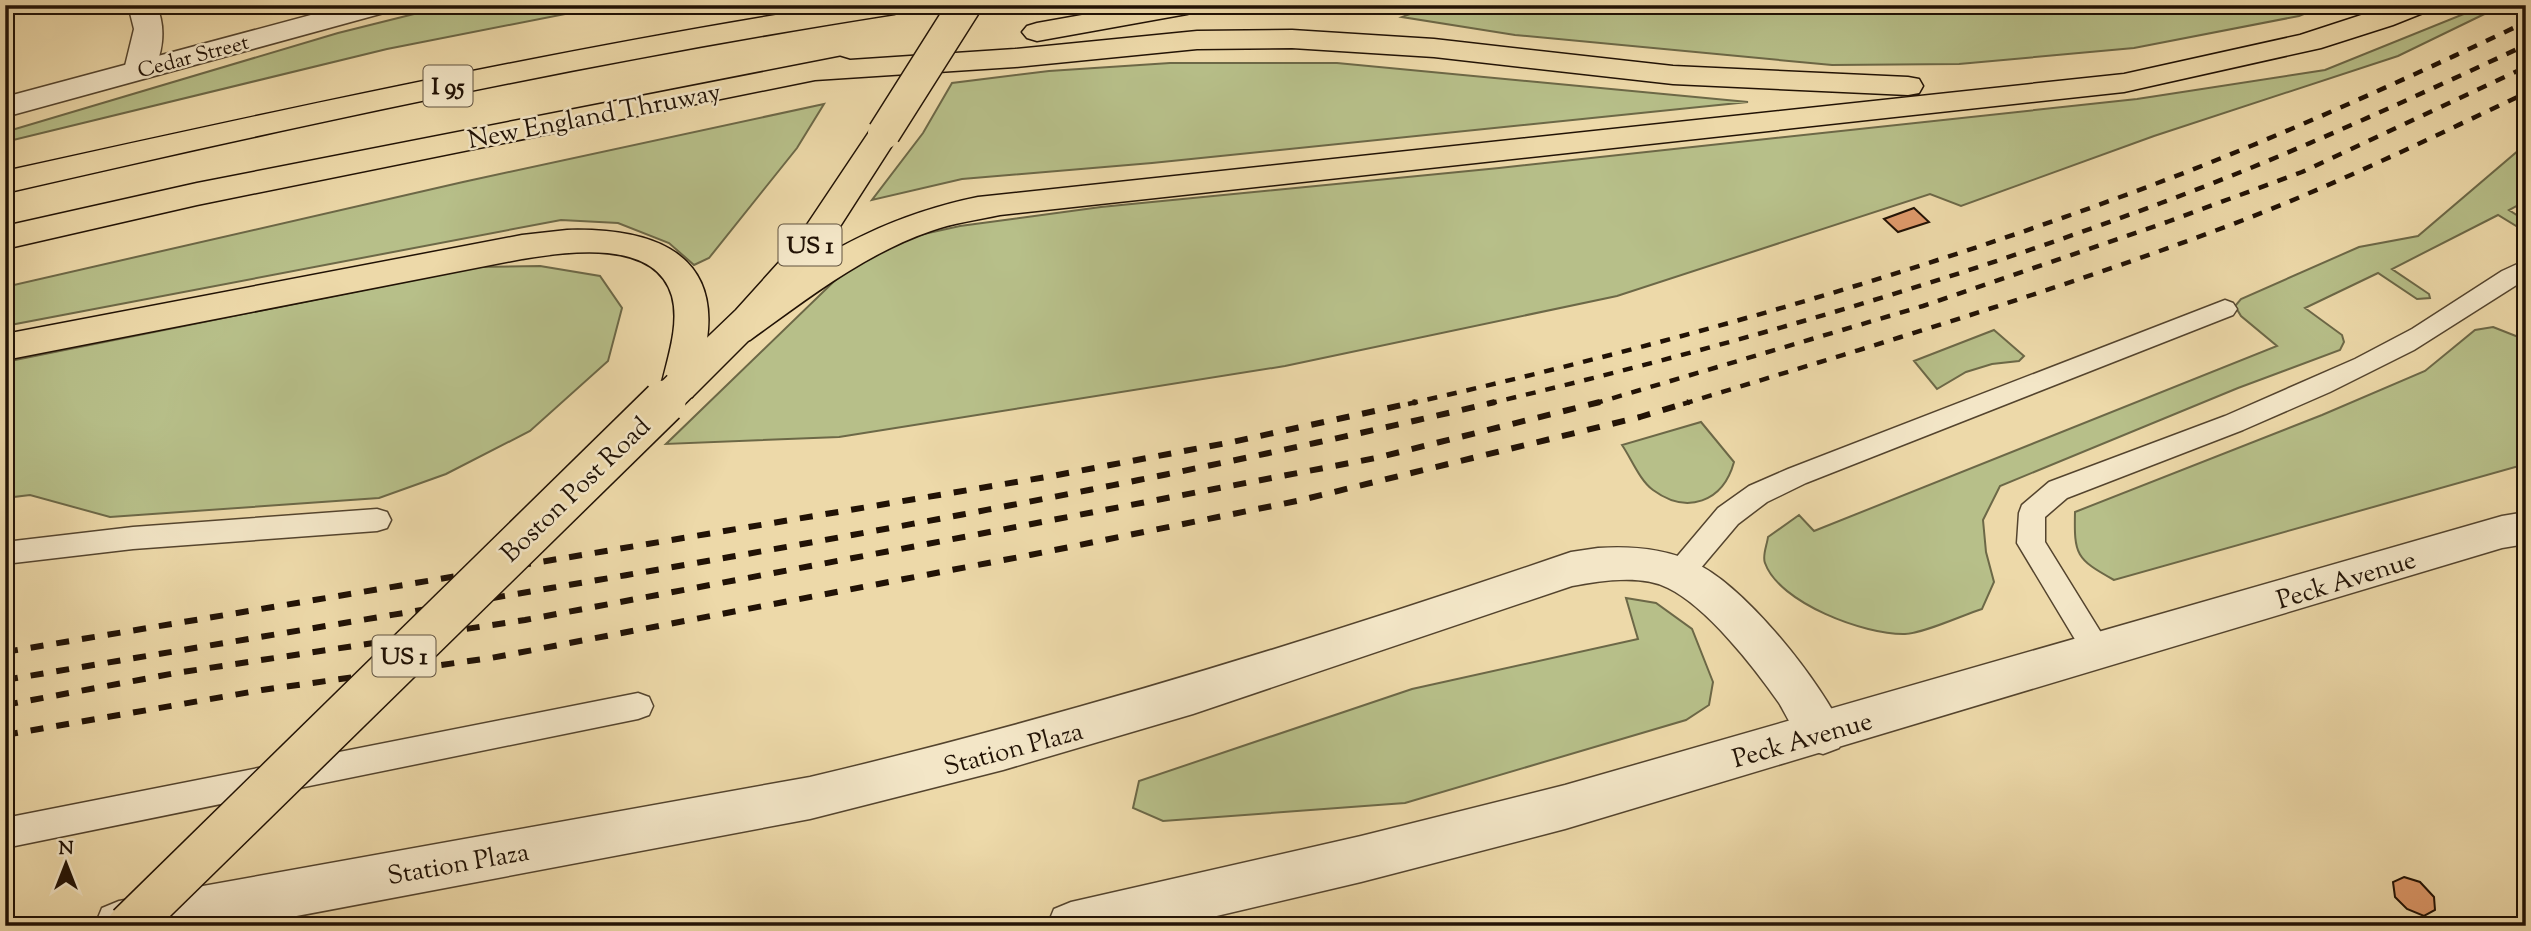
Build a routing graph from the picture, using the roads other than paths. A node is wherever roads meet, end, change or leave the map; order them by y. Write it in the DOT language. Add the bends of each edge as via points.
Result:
graph roads {
  1 [pos="381,5"];
  2 [pos="894,5"];
  3 [pos="965,5"];
  4 [pos="1186,5"];
  5 [pos="2418,5"];
  6 [pos="148,7"];
  7 [pos="2233,59"];
  8 [pos="139,70"];
  9 [pos="814,71"];
  10 [pos="5,107"];
  11 [pos="5,182"];
  12 [pos="5,238"];
  13 [pos="2526,268"];
  14 [pos="2225,310"];
  15 [pos="737,331"];
  16 [pos="5,347"];
  17 [pos="679,387"];
  18 [pos="377,520"];
  19 [pos="2526,528"];
  20 [pos="5,553"];
  21 [pos="1679,574"];
  22 [pos="2098,652"];
  23 [pos="638,706"];
  24 [pos="1823,734"];
  25 [pos="5,833"];
  26 [pos="118,926"];
  27 [pos="129,926"];
  28 [pos="1071,926"];
  1 -- 8 [label="street, Cedar Street"];
  2 -- 11 [label="main road, I 95" via="516,72"];
  3 -- 15 [label="main road, Boston Post Road / US 1, bridge" via="828,221 789,274"];
  4 -- 9 [label="main road, New England Thruway / I 95"];
  5 -- 7 [label="main road" via="2352,29"];
  6 -- 8 [label="street" via="148,41"];
  7 -- 9 [label="main road" via="1924,86 1870,85 1673,75 1359,42 1242,39"];
  7 -- 15 [label="main road" via="2124,83 1000,204 913,225 865,246"];
  8 -- 10 [label="street, Cedar Street"];
  9 -- 12 [label="main road, New England Thruway / I 95" via="197,194"];
  13 -- 22 [label="lane" via="2407,343 2322,385 2058,490 2032,513 2031,543"];
  14 -- 21 [label="lane" via="1758,494 1728,516"];
  15 -- 17 [label="main road, Boston Post Road / US 1"];
  16 -- 17 [label="main road" via="522,247 596,240 649,252 682,278 691,317"];
  17 -- 27 [label="main road, Boston Post Road / US 1, bridge"];
  18 -- 20 [label="lane" via="133,538"];
  19 -- 22 [label="street, Peck Avenue"];
  21 -- 24 [label="street, Station Plaza" via="1717,601 1786,674"];
  21 -- 26 [label="street, Station Plaza" via="1607,562 1571,569 1314,659 911,775 810,799"];
  22 -- 24 [label="street, Peck Avenue"];
  23 -- 25 [label="lane"];
  24 -- 28 [label="street, Peck Avenue" via="1565,807"];
}
